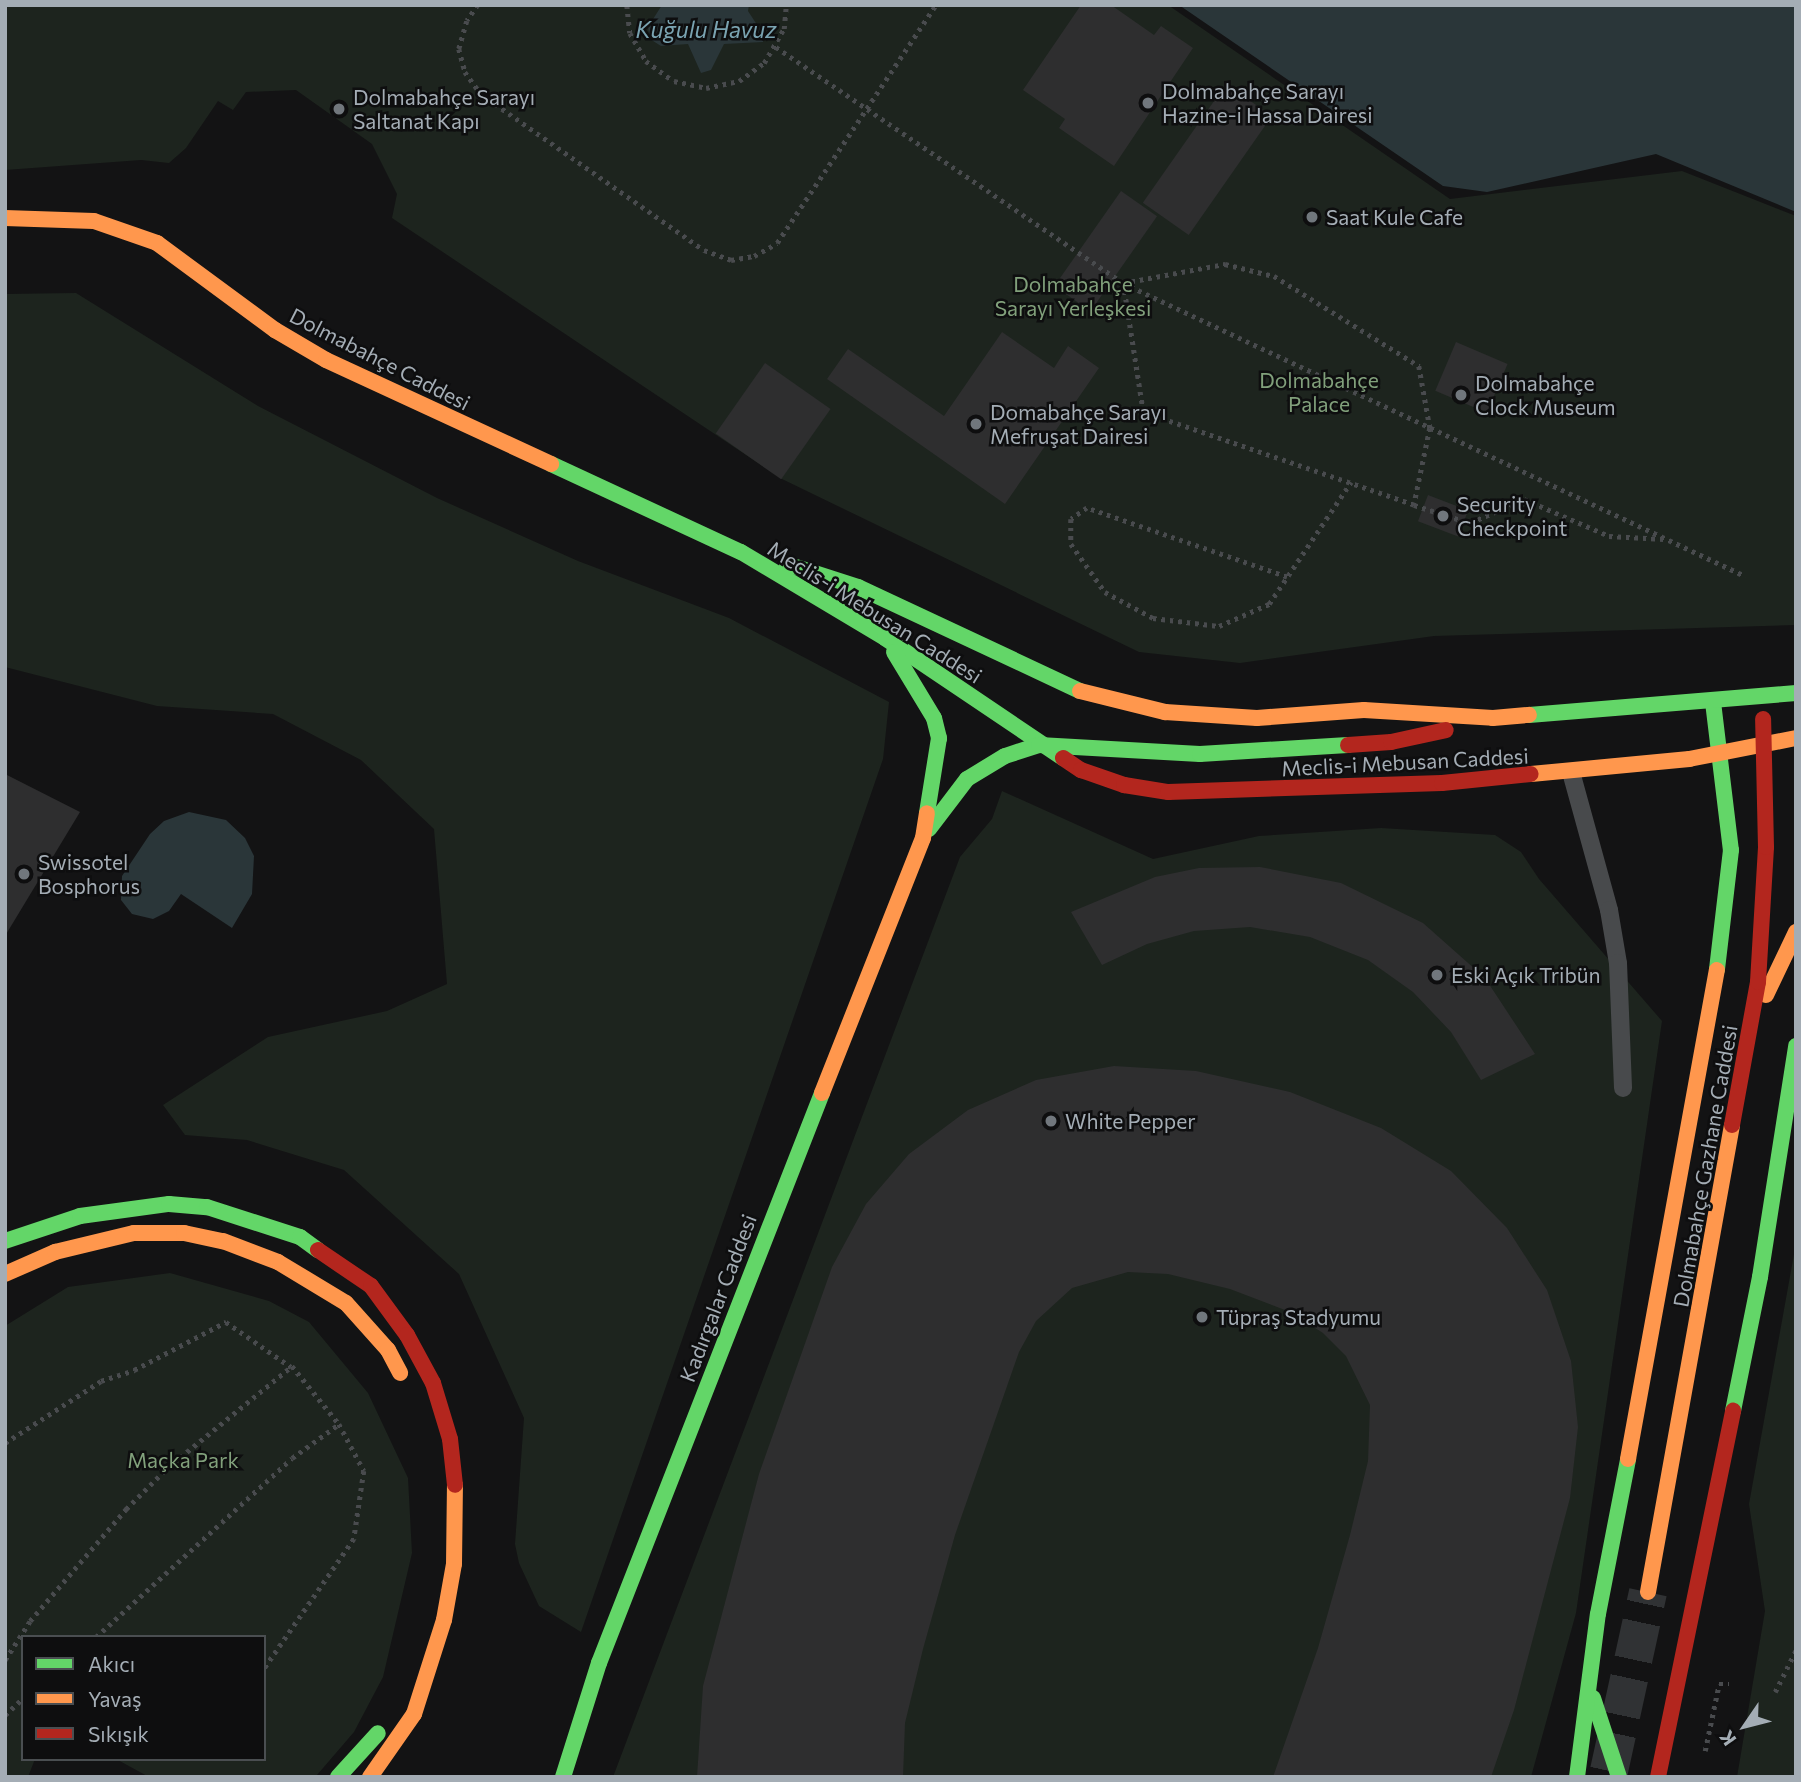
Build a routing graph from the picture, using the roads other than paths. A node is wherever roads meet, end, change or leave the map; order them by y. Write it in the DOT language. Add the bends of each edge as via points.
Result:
graph roads {
  1 [pos="5,218"];
  2 [pos="741,552"];
  3 [pos="885,638"];
  4 [pos="1796,693"];
  5 [pos="1764,696"];
  6 [pos="1713,702"];
  7 [pos="1493,718"];
  8 [pos="1796,738"];
  9 [pos="1761,743"];
  10 [pos="1039,745"];
  11 [pos="1718,750"];
  12 [pos="1571,772"];
  13 [pos="923,838"];
  14 [pos="1796,932"];
  15 [pos="1749,1036"];
  16 [pos="1796,1046"];
  17 [pos="1623,1088"];
  18 [pos="5,1241"];
  19 [pos="5,1273"];
  20 [pos="409,1391"];
  21 [pos="1648,1592"];
  22 [pos="1592,1671"];
  23 [pos="386,1718"];
  24 [pos="338,1777"];
  25 [pos="370,1777"];
  26 [pos="563,1777"];
  27 [pos="1577,1777"];
  28 [pos="1619,1777"];
  29 [pos="1658,1777"];
  1 -- 2 [label="main road, Dolmabahçe Caddesi" via="94,221 157,243 275,330 326,360"];
  2 -- 3 [label="main road, Meclis-i Mebusan Caddesi"];
  2 -- 7 [label="main road, Meclis-i Mebusan Caddesi" via="858,587 1050,678 1133,708 1257,718 1364,710"];
  3 -- 10 [label="main road, Meclis-i Mebusan Caddesi"];
  3 -- 13 [label="main road, Kadırgalar Caddesi" via="934,718 939,738"];
  4 -- 5 [label="main road, Meclis-i Mebusan Caddesi"];
  5 -- 6 [label="main road, Meclis-i Mebusan Caddesi"];
  5 -- 9 [label="main road, Dolmabahçe Gazhane Caddesi"];
  6 -- 7 [label="main road, Meclis-i Mebusan Caddesi"];
  6 -- 11 [label="main road"];
  7 -- 10 [label="main road" via="1391,742 1271,751 1200,754"];
  8 -- 9 [label="main road, Meclis-i Mebusan Caddesi"];
  9 -- 11 [label="main road, Meclis-i Mebusan Caddesi"];
  9 -- 15 [label="main road, Dolmabahçe Gazhane Caddesi" via="1764,889"];
  10 -- 12 [label="main road, Meclis-i Mebusan Caddesi" via="1081,770 1124,785 1168,792 1351,789"];
  10 -- 13 [label="main road, Kadırgalar Caddesi" via="1004,756 967,779"];
  11 -- 12 [label="main road, Meclis-i Mebusan Caddesi" via="1689,759"];
  11 -- 22 [label="main road" via="1731,850 1722,939 1683,1176 1598,1614"];
  12 -- 17 [label="lane" via="1609,910 1618,963"];
  13 -- 26 [label="main road, Kadırgalar Caddesi" via="599,1663"];
  14 -- 15 [label="main road"];
  15 -- 21 [label="main road, Dolmabahçe Gazhane Caddesi"];
  16 -- 29 [label="main road" via="1760,1277"];
  18 -- 25 [label="main road" via="80,1216 169,1204 207,1207 300,1237 371,1286 407,1335 433,1383 450,1439 457,1499 454,1564 444,1620 414,1714"];
  19 -- 20 [label="main road" via="55,1252 134,1233 184,1233 223,1241 278,1262 346,1303 388,1350"];
  22 -- 27 [label="main road"];
  22 -- 28 [label="main road" via="1593,1708"];
  23 -- 24 [label="main road" via="374,1740"];
}
